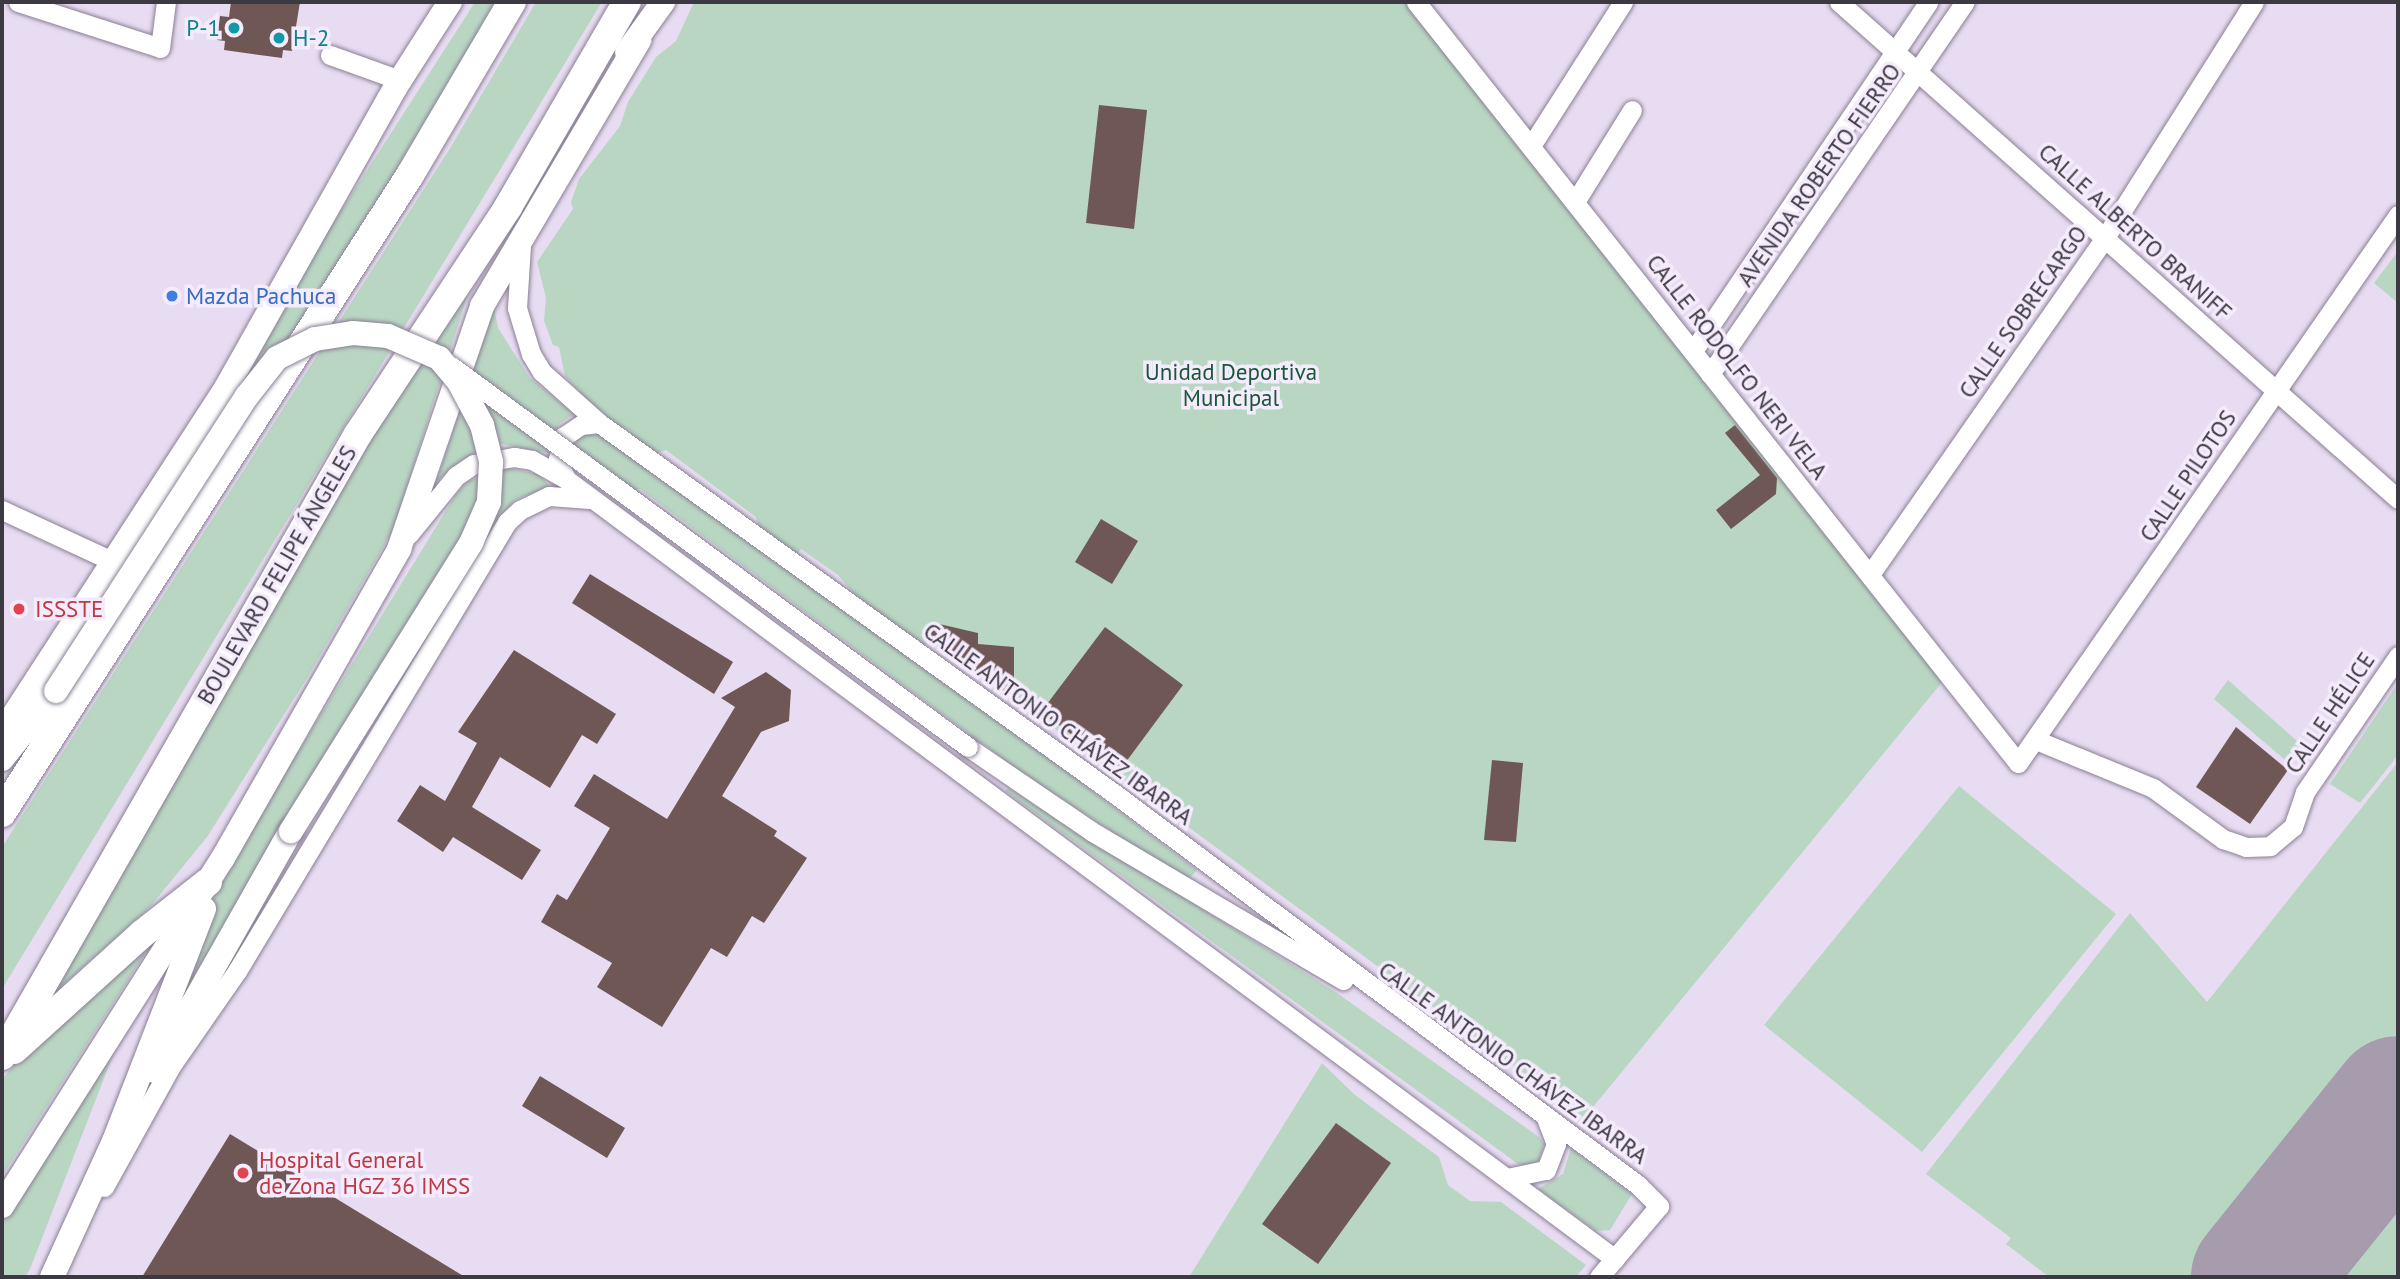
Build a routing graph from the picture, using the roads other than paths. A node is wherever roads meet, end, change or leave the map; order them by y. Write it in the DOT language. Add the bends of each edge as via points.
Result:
graph roads {
  1 [pos="18,2"];
  2 [pos="166,2"];
  3 [pos="450,2"];
  4 [pos="512,2"];
  5 [pos="628,2"];
  6 [pos="663,2"];
  7 [pos="1416,2"];
  8 [pos="1623,2"];
  9 [pos="1839,2"];
  10 [pos="1928,2"];
  11 [pos="1965,2"];
  12 [pos="2254,2"];
  13 [pos="639,40"];
  14 [pos="1895,54"];
  15 [pos="330,55"];
  16 [pos="1918,75"];
  17 [pos="395,88"];
  18 [pos="568,103"];
  19 [pos="1632,110"];
  20 [pos="1531,146"];
  21 [pos="1575,202"];
  22 [pos="2398,215"];
  23 [pos="524,233"];
  24 [pos="2106,236"];
  25 [pos="1693,351"];
  26 [pos="439,358"];
  27 [pos="1710,374"];
  28 [pos="2276,391"];
  29 [pos="599,423"];
  30 [pos="566,479"];
  31 [pos="2398,499"];
  32 [pos="598,500"];
  33 [pos="2,510"];
  34 [pos="398,549"];
  35 [pos="112,561"];
  36 [pos="1871,573"];
  37 [pos="2398,656"];
  38 [pos="36,715"];
  39 [pos="2,733"];
  40 [pos="2036,740"];
  41 [pos="2,759"];
  42 [pos="2018,763"];
  43 [pos="19,786"];
  44 [pos="2,813"];
  45 [pos="223,858"];
  46 [pos="208,882"];
  47 [pos="1422,1027"];
  48 [pos="2,1059"];
  49 [pos="1547,1120"];
  50 [pos="114,1141"];
  51 [pos="1507,1178"];
  52 [pos="2,1206"];
  53 [pos="1615,1259"];
  54 [pos="52,1276"];
  55 [pos="1599,1277"];
  1 -- 2 [label="street" via="160,48"];
  3 -- 17 [label="main road"];
  4 -- 43 [label="highway" via="395,198"];
  5 -- 18 [label="highway, BOULEVARD FELIPE ÁNGELES"];
  6 -- 13 [label="main road, BOULEVARD FELIPE ÁNGELES"];
  7 -- 20 [label="street, CALLE RODOLFO NERI VELA"];
  8 -- 20 [label="street"];
  9 -- 14 [label="street, CALLE ALBERTO BRANIFF"];
  10 -- 14 [label="street, AVENIDA ROBERTO FIERRO"];
  11 -- 16 [label="street, AVENIDA ROBERTO FIERRO"];
  12 -- 24 [label="street, CALLE SOBRECARGO"];
  13 -- 18 [label="main road, BOULEVARD FELIPE ÁNGELES"];
  13 -- 23 [label="main road"];
  14 -- 16 [label="street, CALLE ALBERTO BRANIFF"];
  14 -- 25 [label="street, AVENIDA ROBERTO FIERRO"];
  15 -- 17 [label="street" via="397,79"];
  16 -- 24 [label="street, CALLE ALBERTO BRANIFF"];
  16 -- 27 [label="street, AVENIDA ROBERTO FIERRO"];
  17 -- 35 [label="main road" via="226,387"];
  18 -- 48 [label="highway, BOULEVARD FELIPE ÁNGELES" via="508,207 358,435"];
  19 -- 21 [label="street"];
  20 -- 21 [label="street, CALLE RODOLFO NERI VELA"];
  21 -- 25 [label="street, CALLE RODOLFO NERI VELA"];
  22 -- 28 [label="street, CALLE PILOTOS"];
  23 -- 29 [label="street, CALLE ANTONIO CHÁVEZ IBARRA" via="517,263 521,331 542,372"];
  23 -- 34 [label="main road" via="482,306"];
  24 -- 28 [label="street, CALLE ALBERTO BRANIFF"];
  24 -- 36 [label="street, CALLE SOBRECARGO"];
  25 -- 27 [label="street, CALLE RODOLFO NERI VELA"];
  26 -- 38 [label="main road, bridge" via="388,336 353,333 315,340 277,358 247,396"];
  26 -- 47 [label="street, bridge" via="494,394 968,747 1091,831"];
  26 -- 50 [label="main road, bridge" via="459,382 482,425 491,462 489,502 471,542 291,831"];
  27 -- 36 [label="street, CALLE RODOLFO NERI VELA"];
  28 -- 31 [label="street, CALLE ALBERTO BRANIFF"];
  28 -- 40 [label="street, CALLE PILOTOS"];
  29 -- 30 [label="street" via="581,425 563,437 558,460"];
  29 -- 47 [label="street, CALLE ANTONIO CHÁVEZ IBARRA" via="1119,797"];
  30 -- 32 [label="street"];
  30 -- 34 [label="street" via="532,460 514,457 474,464 435,498"];
  32 -- 51 [label="street"];
  32 -- 54 [label="street" via="549,496 520,509 507,522 237,971 172,1066"];
  33 -- 35 [label="street"];
  34 -- 45 [label="main road"];
  35 -- 39 [label="main road"];
  36 -- 42 [label="street, CALLE RODOLFO NERI VELA"];
  37 -- 40 [label="street, CALLE HÉLICE" via="2305,792 2293,827 2270,846 2246,847 2223,839 2153,788"];
  38 -- 41 [label="main road"];
  38 -- 43 [label="main road" via="40,732"];
  40 -- 42 [label="street, CALLE PILOTOS"];
  43 -- 44 [label="highway"];
  45 -- 46 [label="main road"];
  45 -- 50 [label="main road"];
  46 -- 48 [label="highway" via="142,934"];
  46 -- 52 [label="main road"];
  47 -- 49 [label="street, CALLE ANTONIO CHÁVEZ IBARRA"];
  49 -- 51 [label="street" via="1556,1144 1546,1170"];
  49 -- 53 [label="street, CALLE ANTONIO CHÁVEZ IBARRA" via="1638,1185 1659,1206"];
  50 -- 54 [label="main road"];
  51 -- 53 [label="street"];
  53 -- 55 [label="street"];
}
